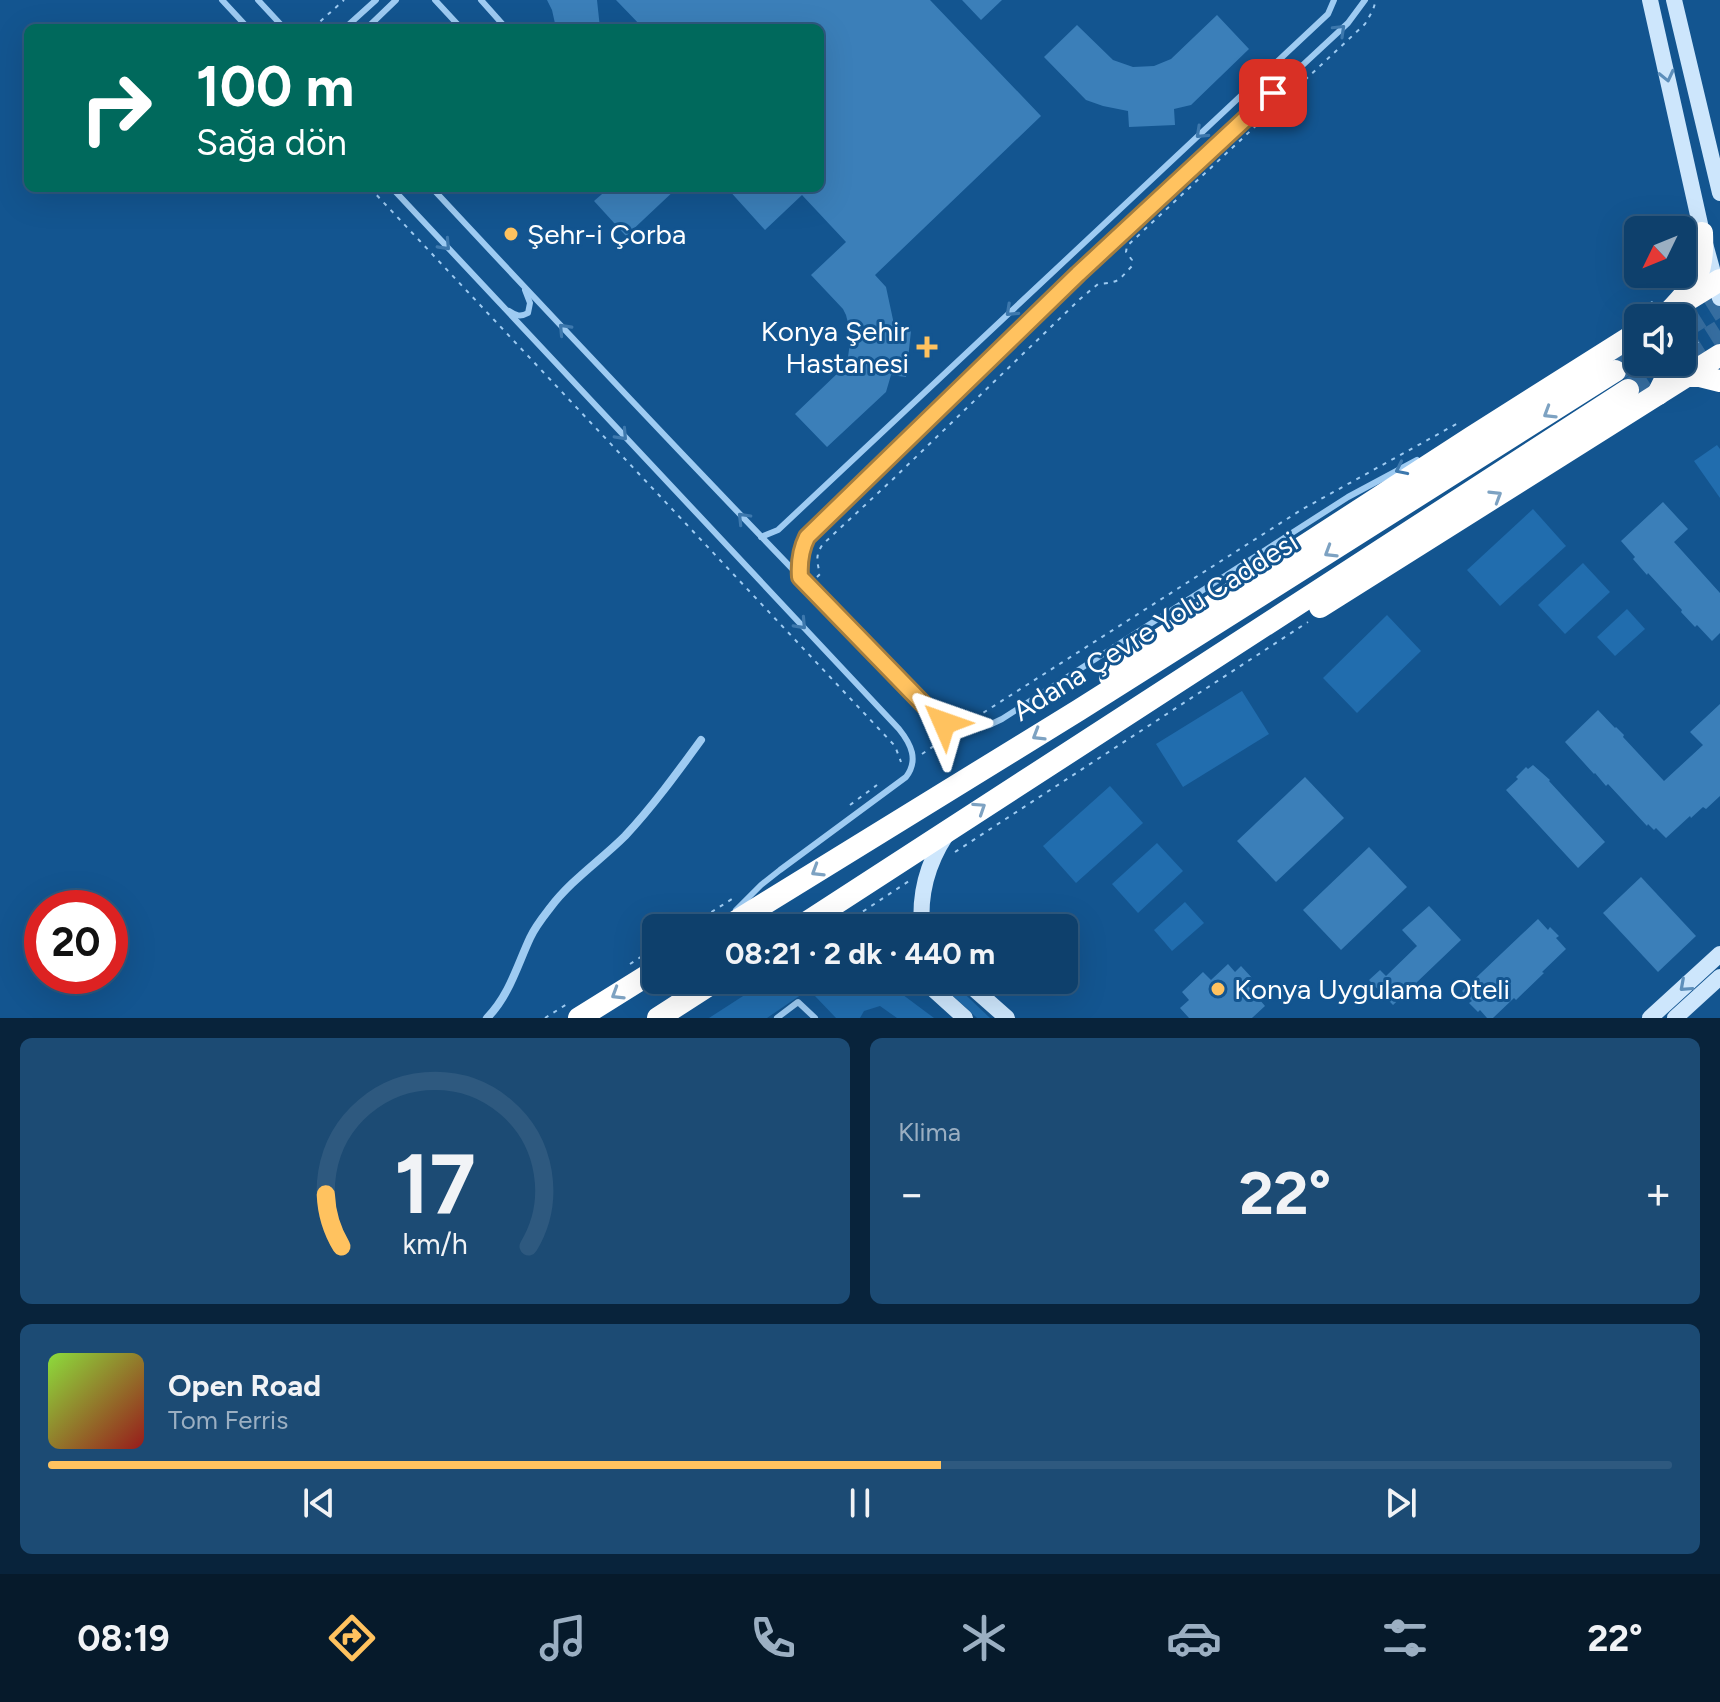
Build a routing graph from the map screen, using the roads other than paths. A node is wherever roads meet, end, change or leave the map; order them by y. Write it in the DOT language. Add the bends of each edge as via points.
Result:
graph roads {
  1 [pos="222,0"];
  2 [pos="258,0"];
  3 [pos="376,0"];
  4 [pos="396,0"];
  5 [pos="435,0"];
  6 [pos="481,0"];
  7 [pos="1334,0"];
  8 [pos="1365,0"];
  9 [pos="1650,0"];
  10 [pos="1674,0"];
  11 [pos="244,24"];
  12 [pos="280,24"];
  13 [pos="349,24"];
  14 [pos="371,24"];
  15 [pos="457,24"];
  16 [pos="502,24"];
  17 [pos="396,192"];
  18 [pos="403,192"];
  19 [pos="436,192"];
  20 [pos="1720,192"];
  21 [pos="415,213"];
  22 [pos="1702,233"];
  23 [pos="523,286"];
  24 [pos="1719,287"];
  25 [pos="1679,304"];
  26 [pos="1690,304"];
  27 [pos="500,305"];
  28 [pos="1624,343"];
  29 [pos="1717,366"];
  30 [pos="1667,376"];
  31 [pos="1658,394"];
  32 [pos="1472,437"];
  33 [pos="1435,452"];
  34 [pos="1422,458"];
  35 [pos="761,537"];
  36 [pos="800,577"];
  37 [pos="1079,710"];
  38 [pos="1116,720"];
  39 [pos="701,740"];
  40 [pos="952,827"];
  41 [pos="736,914"];
  42 [pos="745,914"];
  43 [pos="819,914"];
  44 [pos="922,914"];
  45 [pos="1720,954"];
  46 [pos="1720,977"];
  47 [pos="642,979"];
  48 [pos="695,994"];
  49 [pos="938,994"];
  50 [pos="980,994"];
  51 [pos="487,1018"];
  52 [pos="579,1018"];
  53 [pos="658,1018"];
  54 [pos="777,1018"];
  55 [pos="815,1018"];
  56 [pos="965,1018"];
  57 [pos="1007,1018"];
  58 [pos="1650,1018"];
  59 [pos="1675,1018"];
  1 -- 11 [label="lane"];
  2 -- 12 [label="lane"];
  3 -- 13 [label="lane"];
  4 -- 14 [label="lane"];
  5 -- 15 [label="lane"];
  6 -- 16 [label="lane"];
  7 -- 35 [label="lane, one-way" via="1328,14 778,530"];
  36 -- 8 [label="lane, one-way" via="807,537 1348,23"];
  9 -- 22 [label="main road, one-way"];
  10 -- 20 [label="main road"];
  17 -- 21 [label="lane"];
  18 -- 21 [label="lane"];
  19 -- 23 [label="lane"];
  21 -- 27 [label="lane, one-way"];
  22 -- 24 [label="main road"];
  22 -- 25 [label="highway" via="1699,273"];
  23 -- 27 [label="lane" via="528,313 515,315"];
  35 -- 23 [label="lane, one-way"];
  24 -- 26 [label="highway"];
  27 -- 41 [label="lane, one-way" via="899,729 912,749 906,777 771,878"];
  28 -- 32 [label="highway"];
  29 -- 31 [label="highway"];
  30 -- 31 [label="highway"];
  38 -- 31 [label="highway, one-way" via="1221,668"];
  32 -- 33 [label="lane"];
  32 -- 37 [label="highway" via="1141,652"];
  34 -- 36 [label="lane, one-way" via="1348,497 980,729 955,729 932,713"];
  35 -- 36 [label="lane"];
  38 -- 37 [label="highway, Adana Çevre Yolu Caddesi, one-way" via="1622,380"];
  37 -- 42 [label="highway, Adana Çevre Yolu Caddesi, one-way"];
  40 -- 38 [label="highway, Adana Çevre Yolu Caddesi, one-way"];
  39 -- 51 [label="street" via="626,835 552,905"];
  40 -- 43 [label="highway, Adana Çevre Yolu Caddesi"];
  40 -- 44 [label="main road" via="928,869"];
  45 -- 58 [label="main road, one-way"];
  46 -- 59 [label="main road"];
  47 -- 52 [label="highway, one-way"];
  48 -- 53 [label="highway"];
  49 -- 56 [label="main road"];
  50 -- 57 [label="main road"];
  54 -- 55 [label="lane" via="798,1002"];
}
